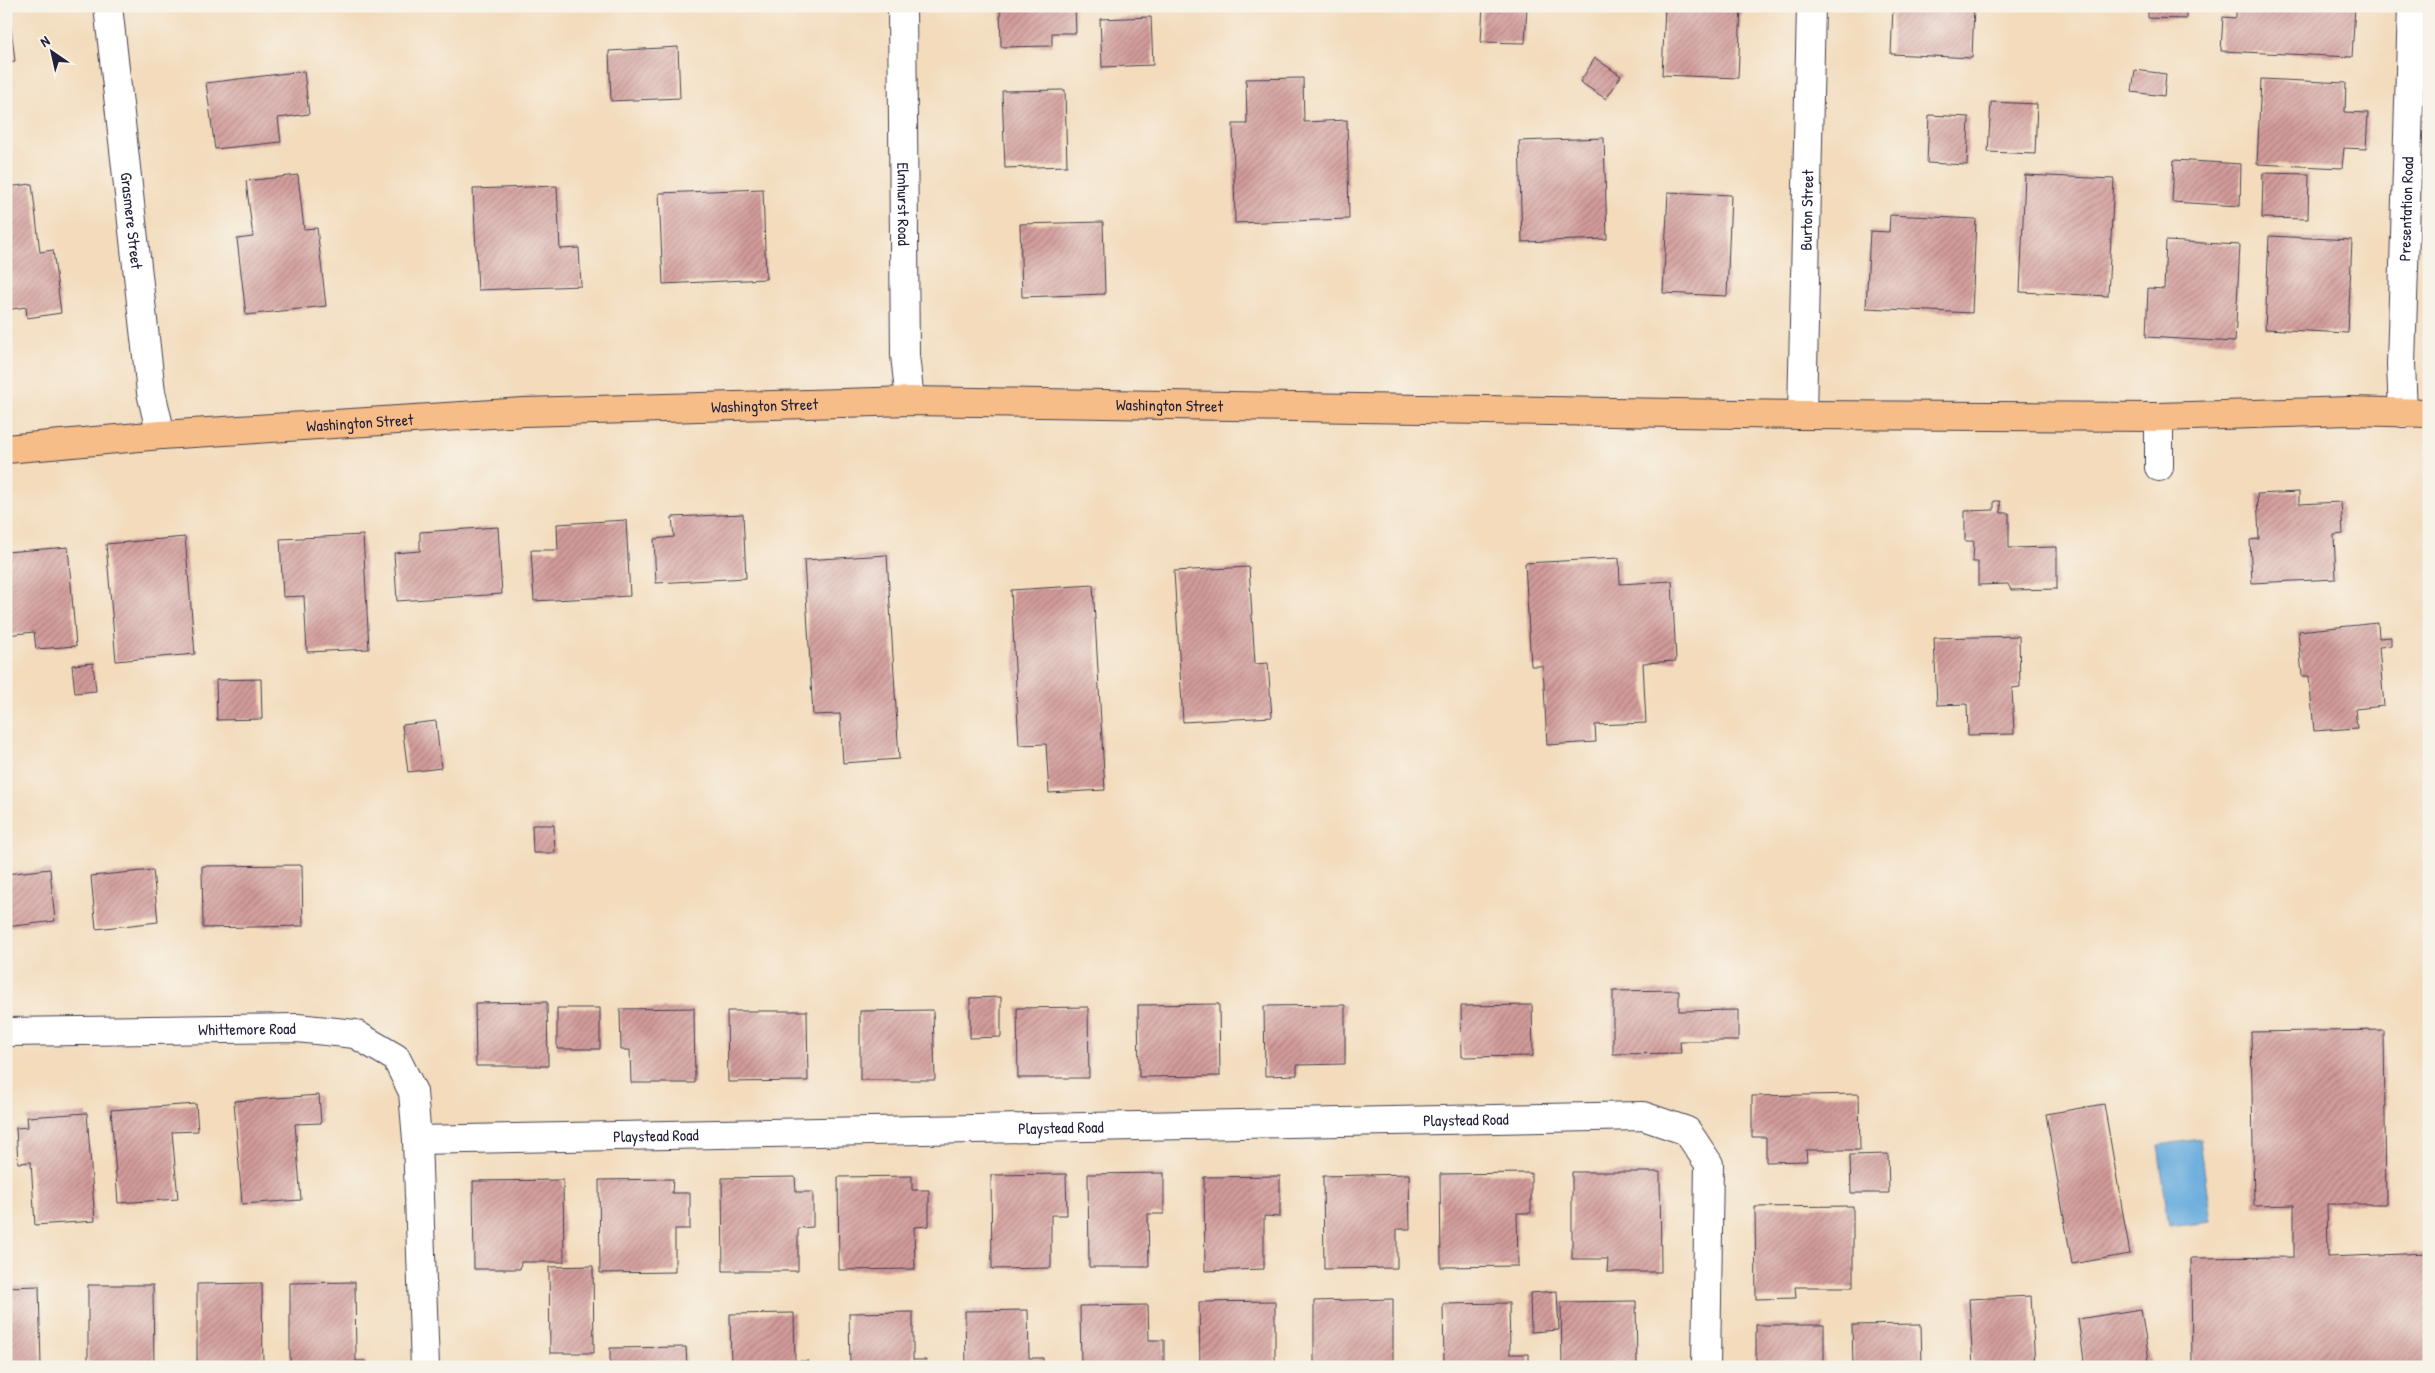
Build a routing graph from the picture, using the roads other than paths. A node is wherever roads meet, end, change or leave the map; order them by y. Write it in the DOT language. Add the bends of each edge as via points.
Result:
graph roads {
  1 [pos="108,6"];
  2 [pos="902,6"];
  3 [pos="1811,6"];
  4 [pos="2412,6"];
  5 [pos="910,401"];
  6 [pos="2416,413"];
  7 [pos="1802,415"];
  8 [pos="2159,417"];
  9 [pos="161,436"];
  10 [pos="6,448"];
  11 [pos="2159,467"];
  12 [pos="6,1032"];
  13 [pos="417,1140"];
  14 [pos="425,1367"];
  15 [pos="1706,1367"];
  1 -- 9 [label="street, Grasmere Street" via="151,392"];
  2 -- 5 [label="street, Elmhurst Road" via="905,355"];
  3 -- 7 [label="street, Burton Street"];
  4 -- 6 [label="street, Presentation Road" via="2401,364"];
  5 -- 7 [label="main road, Washington Street"];
  5 -- 9 [label="main road, Washington Street" via="524,412"];
  6 -- 8 [label="main road, Washington Street" via="2349,411"];
  7 -- 8 [label="main road, Washington Street"];
  8 -- 11 [label="street"];
  9 -- 10 [label="main road, Washington Street"];
  12 -- 13 [label="street, Whittemore Road" via="297,1028 354,1034 396,1058 413,1092"];
  13 -- 14 [label="street"];
  13 -- 15 [label="street, Playstead Road" via="1644,1116 1687,1131 1709,1164"];
}
